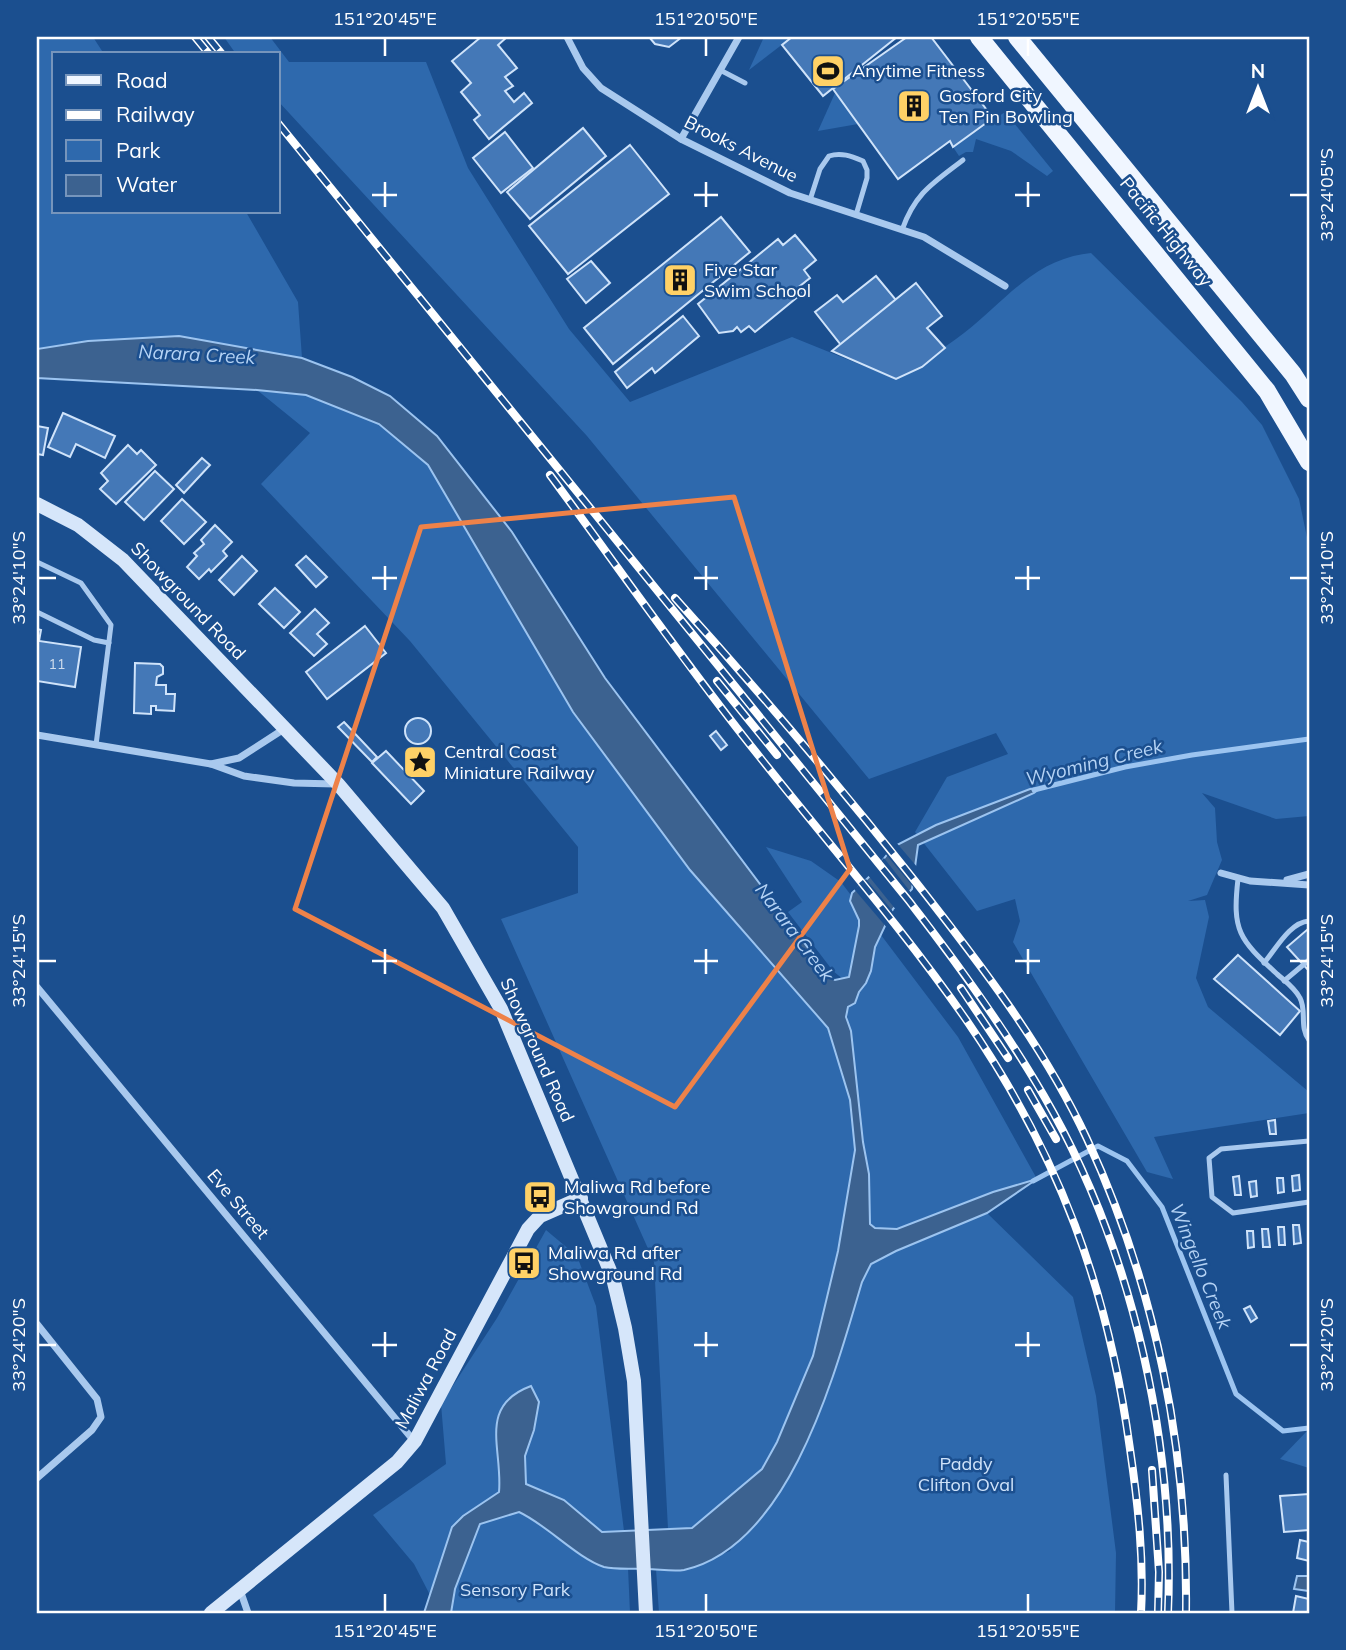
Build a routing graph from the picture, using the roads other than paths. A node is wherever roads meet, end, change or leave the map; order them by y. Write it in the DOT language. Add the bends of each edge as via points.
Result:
graph roads {
  1 [pos="566,37"];
  2 [pos="739,37"];
  3 [pos="979,37"];
  4 [pos="1017,37"];
  5 [pos="720,70"];
  6 [pos="745,83"];
  7 [pos="681,139"];
  8 [pos="963,160"];
  9 [pos="810,200"];
  10 [pos="856,215"];
  11 [pos="902,230"];
  12 [pos="1005,286"];
  13 [pos="1309,399"];
  14 [pos="1309,462"];
  15 [pos="37,504"];
  16 [pos="37,562"];
  17 [pos="37,612"];
  18 [pos="109,643"];
  19 [pos="284,729"];
  20 [pos="37,735"];
  21 [pos="96,745"];
  22 [pos="211,764"];
  23 [pos="338,785"];
  24 [pos="1221,873"];
  25 [pos="1309,874"];
  26 [pos="1238,879"];
  27 [pos="1273,882"];
  28 [pos="1309,885"];
  29 [pos="1309,921"];
  30 [pos="1309,960"];
  31 [pos="1264,962"];
  32 [pos="1284,981"];
  33 [pos="37,987"];
  34 [pos="1309,1040"];
  35 [pos="1309,1141"];
  36 [pos="581,1198"];
  37 [pos="1309,1202"];
  38 [pos="37,1324"];
  39 [pos="415,1441"];
  40 [pos="1226,1475"];
  41 [pos="37,1478"];
  42 [pos="240,1590"];
  43 [pos="211,1613"];
  44 [pos="248,1613"];
  45 [pos="646,1613"];
  46 [pos="1232,1613"];
  1 -- 7 [label="street, Brooks Avenue" via="583,68 601,88"];
  2 -- 5 [label="street"];
  3 -- 14 [label="main road, Pacific Highway" via="1267,391"];
  4 -- 13 [label="main road, Pacific Highway"];
  5 -- 6 [label="lane"];
  5 -- 7 [label="street"];
  7 -- 9 [label="street, Brooks Avenue"];
  8 -- 11 [label="lane" via="922,192"];
  9 -- 10 [label="street, Brooks Avenue"];
  9 -- 10 [label="lane" via="829,156 848,155 863,161 867,170"];
  10 -- 11 [label="street, Brooks Avenue"];
  11 -- 12 [label="street, Brooks Avenue" via="924,237"];
  15 -- 19 [label="street, Showground Road" via="78,525 123,560"];
  16 -- 18 [label="lane" via="81,583 111,625"];
  17 -- 18 [label="lane"];
  18 -- 21 [label="lane"];
  19 -- 22 [label="street" via="239,758"];
  19 -- 23 [label="street, Showground Road"];
  20 -- 21 [label="street"];
  21 -- 22 [label="street"];
  22 -- 23 [label="street" via="244,776"];
  23 -- 36 [label="street, Showground Road" via="443,908 501,1009"];
  24 -- 26 [label="street"];
  25 -- 27 [label="street"];
  26 -- 27 [label="street"];
  26 -- 31 [label="lane" via="1237,925 1245,942"];
  27 -- 28 [label="street"];
  29 -- 31 [label="lane" via="1294,928"];
  30 -- 32 [label="lane"];
  31 -- 32 [label="lane"];
  32 -- 34 [label="lane" via="1302,1002 1303,1027"];
  33 -- 39 [label="street, Eve Street"];
  35 -- 37 [label="lane" via="1221,1149 1209,1158 1212,1197 1233,1213"];
  36 -- 39 [label="street, Maliwa Road" via="540,1216 528,1229"];
  36 -- 45 [label="street, Showground Road" via="613,1278 634,1381"];
  38 -- 41 [label="street" via="97,1399 101,1417"];
  39 -- 42 [label="street, Maliwa Road" via="397,1462"];
  40 -- 46 [label="lane"];
  42 -- 43 [label="street, Maliwa Road"];
  42 -- 44 [label="street"];
}
